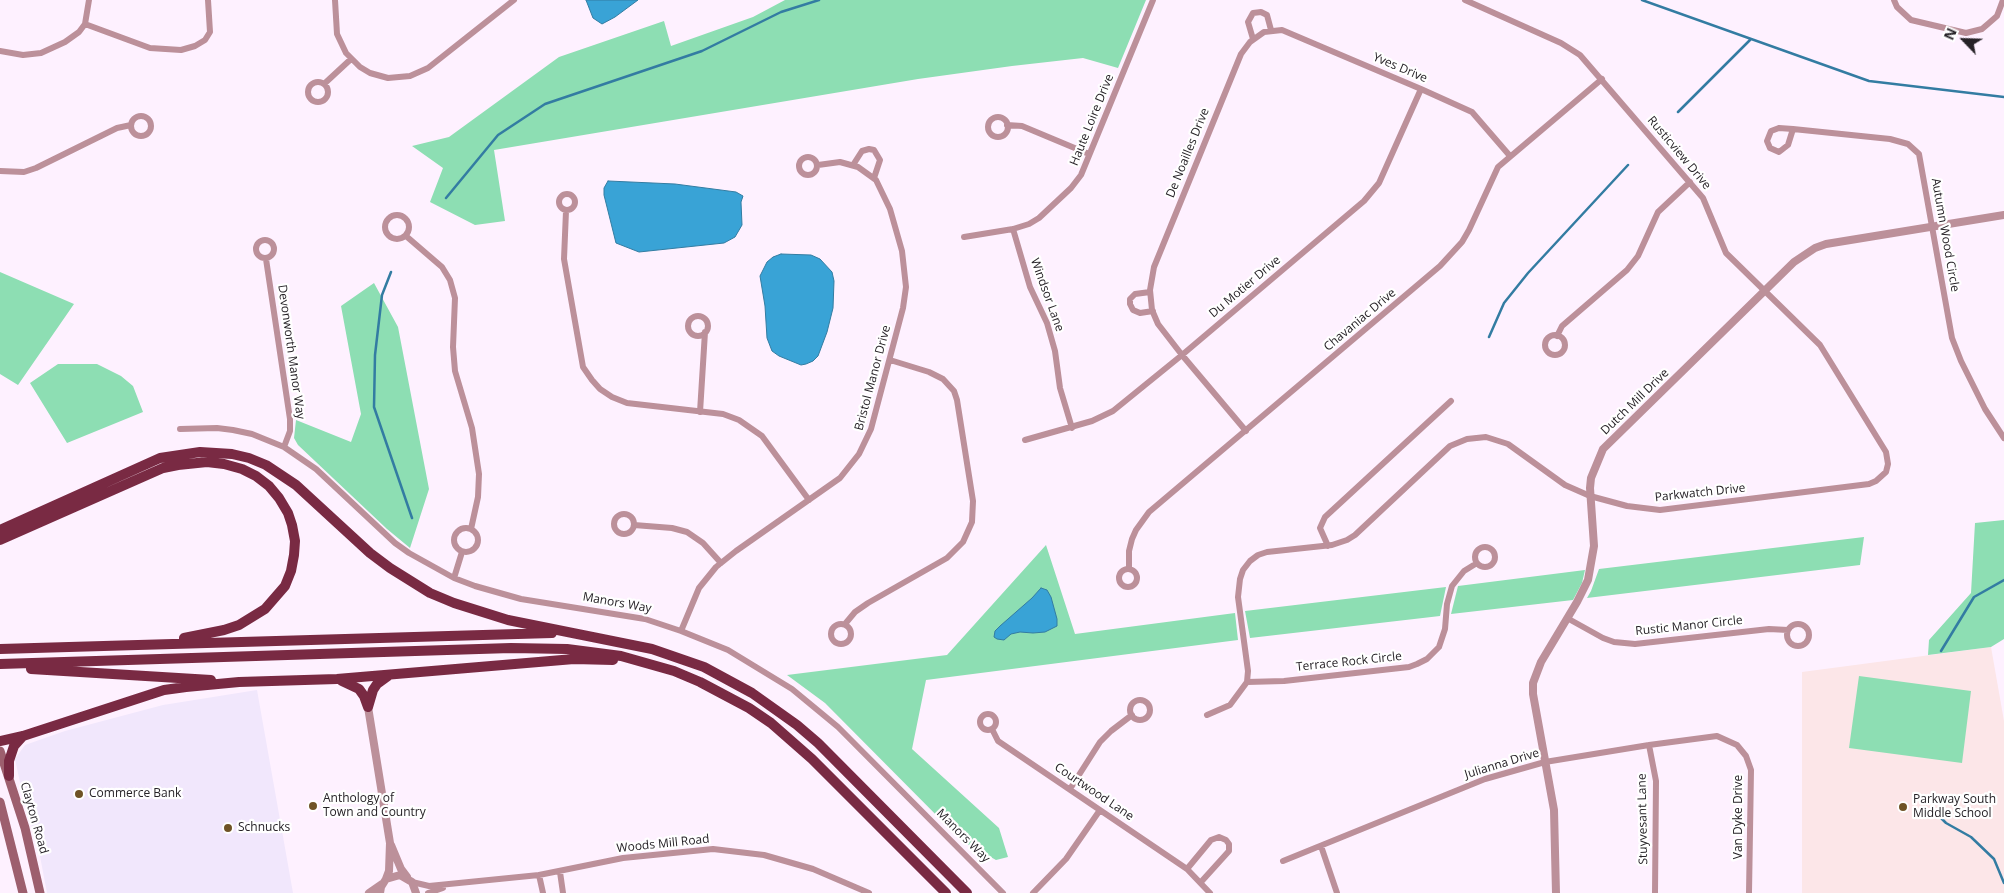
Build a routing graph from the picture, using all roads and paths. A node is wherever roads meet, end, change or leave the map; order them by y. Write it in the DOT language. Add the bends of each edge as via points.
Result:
graph roads {
  1 [pos="89,0"];
  2 [pos="208,0"];
  3 [pos="335,0"];
  4 [pos="514,0"];
  5 [pos="1153,0"];
  6 [pos="1465,0"];
  7 [pos="2002,0"];
  8 [pos="1896,3"];
  9 [pos="85,24"];
  10 [pos="1268,31"];
  11 [pos="1253,39"];
  12 [pos="0,51"];
  13 [pos="351,59"];
  14 [pos="1602,79"];
  15 [pos="324,84"];
  16 [pos="1421,89"];
  17 [pos="1007,124"];
  18 [pos="131,125"];
  19 [pos="1793,129"];
  20 [pos="1089,154"];
  21 [pos="1510,156"];
  22 [pos="818,165"];
  23 [pos="853,165"];
  24 [pos="0,171"];
  25 [pos="874,178"];
  26 [pos="1690,182"];
  27 [pos="566,211"];
  28 [pos="2004,215"];
  29 [pos="1934,228"];
  30 [pos="1013,229"];
  31 [pos="406,236"];
  32 [pos="964,237"];
  33 [pos="266,258"];
  34 [pos="1766,290"];
  35 [pos="1150,292"];
  36 [pos="1153,312"];
  37 [pos="706,332"];
  38 [pos="1557,336"];
  39 [pos="1182,355"];
  40 [pos="890,360"];
  41 [pos="1451,401"];
  42 [pos="700,412"];
  43 [pos="1072,428"];
  44 [pos="180,430"];
  45 [pos="1246,431"];
  46 [pos="2004,438"];
  47 [pos="1025,440"];
  48 [pos="284,447"];
  49 [pos="1886,472"];
  50 [pos="1590,496"];
  51 [pos="809,500"];
  52 [pos="634,525"];
  53 [pos="470,529"];
  54 [pos="0,530"];
  55 [pos="0,540"];
  56 [pos="1328,546"];
  57 [pos="462,552"];
  58 [pos="721,563"];
  59 [pos="1477,563"];
  60 [pos="1129,570"];
  61 [pos="454,578"];
  62 [pos="1567,618"];
  63 [pos="845,624"];
  64 [pos="681,630"];
  65 [pos="1788,630"];
  66 [pos="598,637"];
  67 [pos="148,644"];
  68 [pos="0,649"];
  69 [pos="649,663"];
  70 [pos="0,666"];
  71 [pos="390,675"];
  72 [pos="338,679"];
  73 [pos="238,682"];
  74 [pos="1247,682"];
  75 [pos="368,707"];
  76 [pos="1132,715"];
  77 [pos="1207,715"];
  78 [pos="992,729"];
  79 [pos="23,736"];
  80 [pos="0,741"];
  81 [pos="1649,745"];
  82 [pos="1737,745"];
  83 [pos="0,752"];
  84 [pos="1545,762"];
  85 [pos="9,776"];
  86 [pos="1070,789"];
  87 [pos="0,802"];
  88 [pos="1100,810"];
  89 [pos="390,843"];
  90 [pos="1321,846"];
  91 [pos="1283,861"];
  92 [pos="1187,869"];
  93 [pos="560,872"];
  94 [pos="539,875"];
  95 [pos="385,881"];
  96 [pos="411,881"];
  97 [pos="1202,882"];
  98 [pos="454,884"];
  99 [pos="23,893"];
  100 [pos="40,893"];
  101 [pos="369,893"];
  102 [pos="380,893"];
  103 [pos="416,893"];
  104 [pos="428,893"];
  105 [pos="543,893"];
  106 [pos="563,893"];
  107 [pos="869,893"];
  108 [pos="946,893"];
  109 [pos="967,893"];
  110 [pos="1004,893"];
  111 [pos="1033,893"];
  112 [pos="1210,893"];
  113 [pos="1337,893"];
  114 [pos="1556,893"];
  115 [pos="1655,893"];
  116 [pos="1750,893"];
  1 -- 9 [label="street"];
  2 -- 9 [label="street" via="210,32 205,40 181,50 150,48"];
  3 -- 13 [label="street" via="337,34"];
  4 -- 13 [label="street" via="420,72 381,77"];
  5 -- 20 [label="street, Haute Loire Drive"];
  6 -- 14 [label="street, Rusticview Drive" via="1570,48"];
  7 -- 8 [label="street" via="1997,16 1974,32 1954,31 1911,20"];
  9 -- 12 [label="street" via="74,36 42,53 23,55"];
  10 -- 11 [label="street, De Noailles Drive"];
  10 -- 11 [label="street" via="1267,15 1253,13 1248,22"];
  10 -- 16 [label="street, Yves Drive" via="1282,30"];
  11 -- 35 [label="street, De Noailles Drive" via="1241,54 1216,114 1154,267"];
  13 -- 15 [label="street"];
  14 -- 21 [label="street, Chavaniac Drive"];
  14 -- 26 [label="street, Rusticview Drive"];
  16 -- 21 [label="street, Yves Drive" via="1472,112"];
  16 -- 39 [label="street, Du Motier Drive" via="1374,191"];
  17 -- 20 [label="street" via="1022,126"];
  18 -- 24 [label="street" via="116,128 36,168 24,172"];
  19 -- 19 [label="street, Autumn Wood Circle" via="1771,131 1767,137 1768,145 1773,150 1782,151 1788,146"];
  19 -- 29 [label="street, Autumn Wood Circle" via="1890,139 1914,148 1920,154"];
  20 -- 30 [label="street, Haute Loire Drive" via="1081,175 1061,199 1039,218"];
  21 -- 45 [label="street, Chavaniac Drive" via="1498,167 1470,230 1452,254"];
  22 -- 23 [label="street, Bristol Manor Drive" via="840,162"];
  23 -- 25 [label="street, Bristol Manor Drive"];
  23 -- 25 [label="street" via="862,152 874,150 880,160"];
  25 -- 40 [label="street, Bristol Manor Drive" via="890,209 905,268 903,308"];
  26 -- 34 [label="street, Rusticview Drive" via="1703,198 1726,253"];
  26 -- 38 [label="street" via="1658,212 1638,256 1627,270 1562,326"];
  27 -- 42 [label="street" via="564,259 583,367 600,389 627,403"];
  28 -- 29 [label="street, Dutch Mill Drive"];
  29 -- 34 [label="street, Dutch Mill Drive" via="1815,248 1794,262"];
  29 -- 46 [label="street, Autumn Wood Circle" via="1952,338 1985,409"];
  30 -- 32 [label="street, Haute Loire Drive"];
  30 -- 43 [label="street, Windsor Lane" via="1030,287 1050,332 1060,388"];
  31 -- 53 [label="street" via="442,267 455,298 455,371 472,428 479,474 478,497"];
  33 -- 48 [label="street, Devonworth Manor Way" via="290,419 290,431"];
  34 -- 49 [label="street, Rusticview Drive" via="1827,354 1886,452"];
  34 -- 50 [label="street, Dutch Mill Drive" via="1603,449 1591,478"];
  35 -- 36 [label="street, De Noailles Drive"];
  35 -- 36 [label="street" via="1135,294 1130,304 1132,310 1140,313"];
  36 -- 39 [label="street, De Noailles Drive" via="1158,324"];
  37 -- 42 [label="street"];
  39 -- 43 [label="street, Du Motier Drive" via="1109,414"];
  39 -- 45 [label="street, De Noailles Drive"];
  40 -- 51 [label="street, Bristol Manor Drive" via="864,446 840,478"];
  40 -- 63 [label="street" via="929,372 943,379 954,391 973,501 972,522 963,542 947,558 868,603"];
  41 -- 56 [label="street" via="1325,517 1320,528"];
  42 -- 51 [label="street" via="739,420 762,436"];
  43 -- 47 [label="street, Du Motier Drive"];
  44 -- 48 [label="street, Manors Way" via="232,430"];
  45 -- 60 [label="street, Chavaniac Drive" via="1149,512 1132,539"];
  48 -- 61 [label="street, Manors Way" via="316,469 395,543"];
  49 -- 50 [label="street, Parkwatch Drive" via="1869,484 1673,510 1627,506"];
  50 -- 56 [label="street, Parkwatch Drive" via="1565,484 1508,444 1486,437 1467,438 1450,446 1355,535"];
  50 -- 62 [label="street, Dutch Mill Drive" via="1594,546 1591,566 1588,580"];
  51 -- 58 [label="street, Bristol Manor Drive"];
  52 -- 58 [label="street" via="687,532 703,543"];
  53 -- 57 [label="street" via="462,529 455,535 454,544"];
  53 -- 57 [label="street" via="477,535 478,544 474,550"];
  54 -- 66 [label="highway" via="160,458 200,452 232,454 249,458 282,474 370,553 430,593 486,614"];
  55 -- 67 [label="highway" via="171,466 224,464 256,476 279,498 292,525 294,555 285,586 265,609 239,625"];
  56 -- 74 [label="street, Parkwatch Drive" via="1267,552 1258,555 1243,570 1238,597"];
  57 -- 61 [label="street"];
  58 -- 64 [label="street, Bristol Manor Drive" via="699,588"];
  59 -- 74 [label="street, Terrace Rock Circle" via="1464,571 1452,586 1439,647 1427,659 1409,667"];
  61 -- 64 [label="street, Manors Way" via="508,596 634,616"];
  62 -- 65 [label="street, Rustic Manor Circle" via="1603,638 1636,644 1769,629"];
  62 -- 84 [label="street, Dutch Mill Drive" via="1541,662 1533,683"];
  64 -- 110 [label="street, Manors Way" via="728,650 805,698"];
  66 -- 67 [label="highway" via="560,633"];
  66 -- 109 [label="highway" via="687,660 729,680 775,708 818,743"];
  67 -- 68 [label="highway"];
  69 -- 70 [label="highway" via="594,651 530,648"];
  69 -- 71 [label="highway" via="574,658"];
  69 -- 108 [label="highway" via="700,682 771,723 819,765"];
  70 -- 73 [label="highway"];
  71 -- 72 [label="highway"];
  71 -- 75 [label="highway" via="377,684"];
  72 -- 73 [label="highway"];
  72 -- 75 [label="highway" via="359,689"];
  73 -- 79 [label="highway" via="164,690"];
  74 -- 77 [label="street" via="1230,705"];
  75 -- 89 [label="street"];
  76 -- 86 [label="street" via="1100,742"];
  78 -- 86 [label="street, Courtwood Lane" via="998,741"];
  79 -- 80 [label="highway"];
  79 -- 85 [label="highway" via="14,746"];
  81 -- 82 [label="street, Julianna Drive" via="1716,736"];
  81 -- 84 [label="street, Julianna Drive"];
  81 -- 115 [label="street, Stuyvesant Lane" via="1656,781"];
  82 -- 116 [label="street, Van Dyke Drive" via="1751,770"];
  83 -- 85 [label="main road, Clayton Road"];
  84 -- 90 [label="street, Julianna Drive" via="1485,778"];
  84 -- 114 [label="street, Dutch Mill Drive" via="1554,810"];
  85 -- 100 [label="main road, Clayton Road"];
  86 -- 88 [label="street, Courtwood Lane"];
  87 -- 99 [label="main road"];
  88 -- 92 [label="street, Courtwood Lane"];
  88 -- 111 [label="street" via="1066,859"];
  89 -- 95 [label="street" via="390,871"];
  89 -- 96 [label="street" via="401,869"];
  90 -- 91 [label="street, Julianna Drive"];
  90 -- 113 [label="street"];
  92 -- 97 [label="street, Courtwood Lane"];
  92 -- 97 [label="street" via="1211,840 1219,837 1226,840 1229,851"];
  93 -- 94 [label="street, Woods Mill Road"];
  93 -- 106 [label="street"];
  93 -- 107 [label="street, Woods Mill Road" via="623,858 718,849 764,855 796,864"];
  94 -- 98 [label="street, Woods Mill Road"];
  94 -- 105 [label="street"];
  95 -- 96 [label="street" via="400,875"];
  95 -- 101 [label="street"];
  95 -- 102 [label="street"];
  96 -- 98 [label="street, Woods Mill Road" via="429,886"];
  96 -- 103 [label="street"];
  97 -- 112 [label="street, Courtwood Lane"];
  98 -- 104 [label="street, Woods Mill Road"];
}
